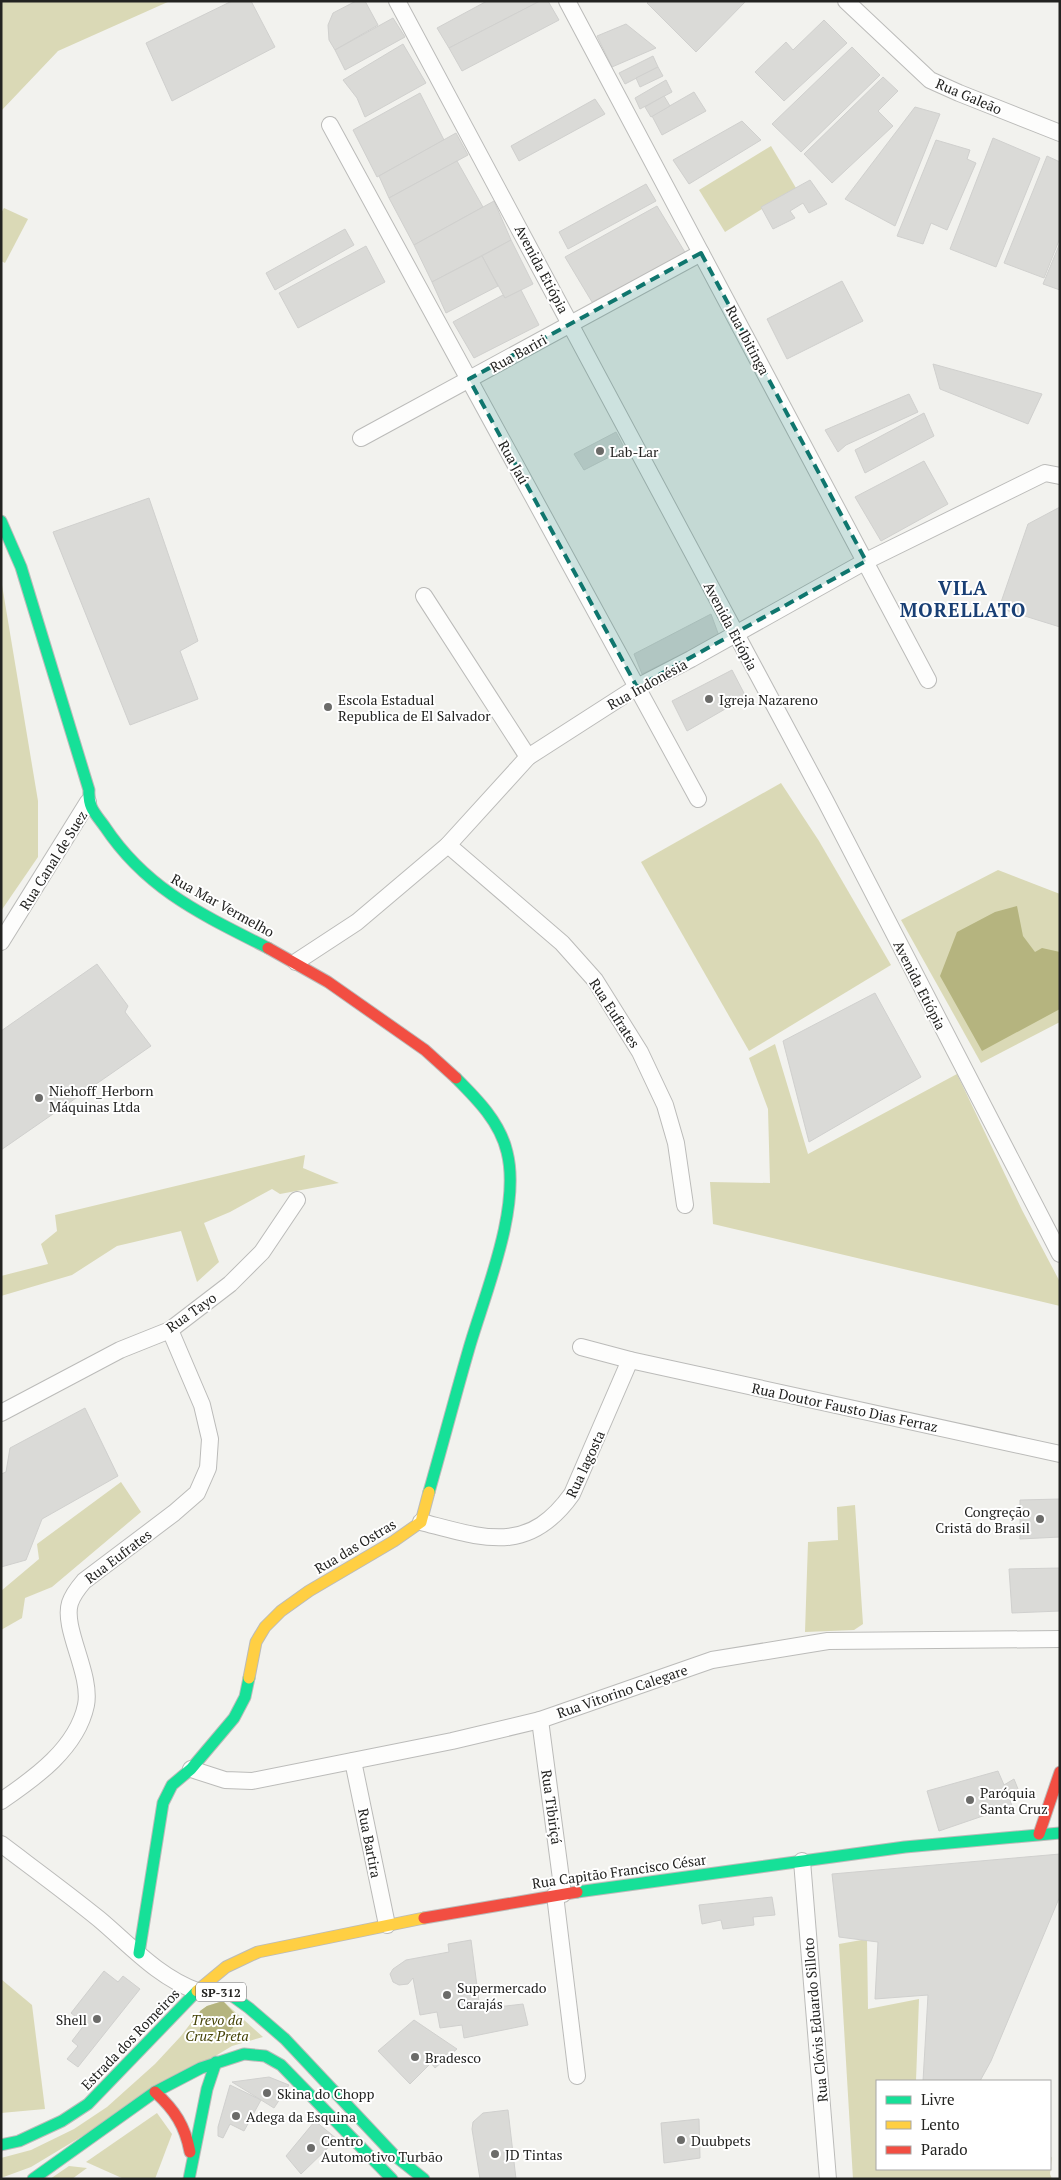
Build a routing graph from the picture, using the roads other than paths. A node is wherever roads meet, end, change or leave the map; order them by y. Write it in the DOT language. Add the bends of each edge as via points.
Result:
graph roads {
  1 [pos="397,1"];
  2 [pos="568,1"];
  3 [pos="846,1"];
  4 [pos="330,125"];
  5 [pos="1060,133"];
  6 [pos="701,253"];
  7 [pos="571,323"];
  8 [pos="469,380"];
  9 [pos="361,438"];
  10 [pos="1053,475"];
  11 [pos="1,521"];
  12 [pos="866,561"];
  13 [pos="424,596"];
  14 [pos="735,634"];
  15 [pos="928,680"];
  16 [pos="637,686"];
  17 [pos="528,757"];
  18 [pos="698,799"];
  19 [pos="88,802"];
  20 [pos="448,845"];
  21 [pos="1,942"];
  22 [pos="296,962"];
  23 [pos="296,1200"];
  24 [pos="685,1205"];
  25 [pos="1060,1254"];
  26 [pos="170,1330"];
  27 [pos="581,1347"];
  28 [pos="630,1360"];
  29 [pos="1,1414"];
  30 [pos="1060,1454"];
  31 [pos="421,1522"];
  32 [pos="1060,1639"];
  33 [pos="540,1720"];
  34 [pos="353,1760"];
  35 [pos="191,1769"];
  36 [pos="1060,1772"];
  37 [pos="1,1801"];
  38 [pos="1060,1833"];
  39 [pos="1038,1834"];
  40 [pos="1,1844"];
  41 [pos="802,1861"];
  42 [pos="559,1894"];
  43 [pos="387,1925"];
  44 [pos="139,1953"];
  45 [pos="197,1991"];
  46 [pos="216,2062"];
  47 [pos="577,2076"];
  48 [pos="155,2092"];
  49 [pos="1,2145"];
  50 [pos="192,2161"];
  51 [pos="34,2179"];
  52 [pos="188,2179"];
  53 [pos="392,2179"];
  54 [pos="424,2179"];
  55 [pos="828,2179"];
  1 -- 7 [label="street, Avenida Etiópia"];
  2 -- 6 [label="street, Rua Ibitinga"];
  3 -- 5 [label="street, Rua Galeão" via="930,80"];
  4 -- 8 [label="street, Rua Jaú"];
  6 -- 7 [label="street, Rua Bariri"];
  6 -- 12 [label="street, Rua Ibitinga"];
  7 -- 8 [label="street, Rua Bariri"];
  7 -- 14 [label="street, Avenida Etiópia"];
  8 -- 9 [label="street, Rua Bariri"];
  8 -- 16 [label="street, Rua Jaú"];
  10 -- 12 [label="street, Rua Indonésia"];
  11 -- 19 [label="street, Rua Mar Vermelho" via="21,567 35,612 89,790"];
  12 -- 14 [label="street, Rua Indonésia"];
  12 -- 15 [label="street, Rua Ibitinga"];
  13 -- 17 [label="street"];
  14 -- 16 [label="street, Rua Indonésia"];
  14 -- 25 [label="street, Avenida Etiópia" via="825,800"];
  16 -- 17 [label="street, Rua Indonésia"];
  16 -- 18 [label="street, Rua Jaú"];
  17 -- 20 [label="street, Rua Indonésia"];
  19 -- 21 [label="street, Rua Canal de Suez"];
  19 -- 22 [label="street, Rua Mar Vermelho" via="128,859 154,883 200,913"];
  20 -- 22 [label="street, Rua Indonésia" via="356,922"];
  20 -- 24 [label="street, Rua Eufrates" via="562,944 595,980 640,1052 665,1105 676,1143"];
  22 -- 31 [label="street, Rua Mar Vermelho" via="358,1002 451,1072 496,1124 507,1152 511,1185 500,1251 470,1344"];
  23 -- 26 [label="street, Rua Tayo" via="262,1252 230,1284"];
  26 -- 29 [label="street, Rua Tayo" via="120,1350"];
  26 -- 37 [label="street, Rua Eufrates" via="202,1405 210,1439 208,1468 197,1493 84,1581 74,1594 68,1615 85,1682 86,1704 76,1729 59,1754"];
  27 -- 28 [label="street, Rua Doutor Fausto Dias Ferraz"];
  28 -- 30 [label="street, Rua Doutor Fausto Dias Ferraz"];
  28 -- 31 [label="street, Rua lagosta" via="572,1494 550,1521 519,1535 497,1539"];
  31 -- 35 [label="street, Rua das Ostras" via="309,1591 265,1627 256,1642 245,1697 238,1711"];
  32 -- 33 [label="street, Rua Vitorino Calegare" via="828,1641 712,1660"];
  33 -- 34 [label="street, Rua Vitorino Calegare"];
  33 -- 42 [label="street, Rua Tibiriçá"];
  34 -- 35 [label="street, Rua Vitorino Calegare" via="252,1781 225,1780"];
  34 -- 43 [label="street, Rua Bartira"];
  35 -- 44 [label="street, Rua das Ostras" via="172,1785 163,1802"];
  36 -- 39 [label="street"];
  38 -- 39 [label="street, Rua Capitão Francisco César"];
  39 -- 41 [label="street, Rua Capitão Francisco César"];
  40 -- 44 [label="street"];
  41 -- 42 [label="street, Rua Capitão Francisco César"];
  41 -- 55 [label="street, Rua Clóvis Eduardo Silloto"];
  42 -- 43 [label="street, Rua Capitão Francisco César"];
  42 -- 47 [label="street, Rua Tibiriçá"];
  43 -- 45 [label="street, Rua Capitão Francisco César" via="258,1952 226,1967"];
  44 -- 45 [label="street" via="177,1984"];
  45 -- 49 [label="street, Estrada dos Romeiros / SP-312" via="88,2104 62,2122 19,2141"];
  45 -- 54 [label="street, Estrada dos Romeiros / SP-312" via="231,1995 249,2008 285,2039 394,2156"];
  46 -- 48 [label="street"];
  46 -- 50 [label="street"];
  46 -- 53 [label="street" via="244,2054 271,2058 291,2074"];
  48 -- 50 [label="street" via="179,2115 186,2129"];
  48 -- 51 [label="street"];
  50 -- 52 [label="street"];
}
